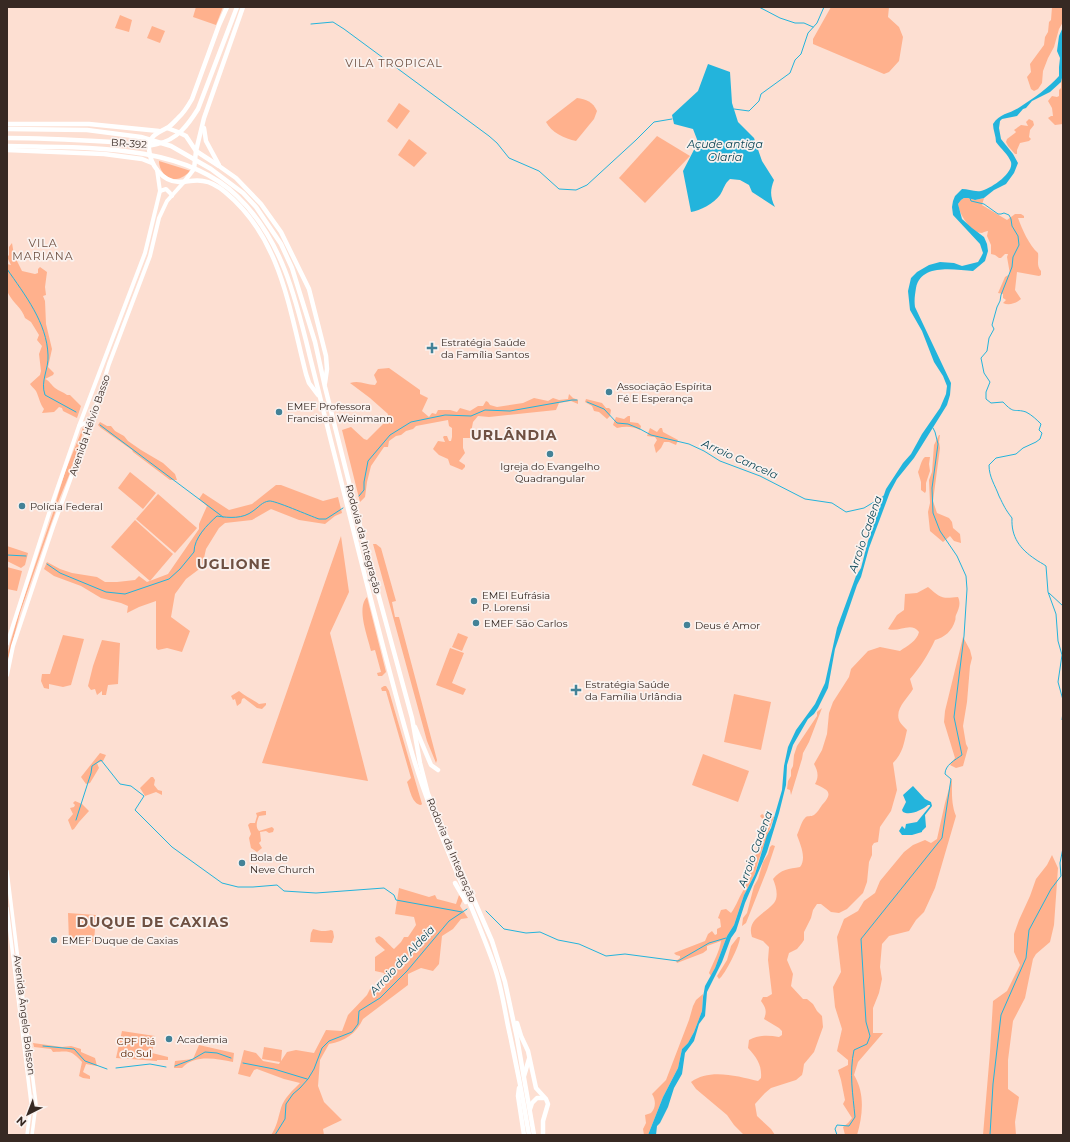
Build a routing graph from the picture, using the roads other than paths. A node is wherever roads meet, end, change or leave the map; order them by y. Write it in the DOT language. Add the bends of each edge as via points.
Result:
graph roads {
  1 [pos="227,7"];
  2 [pos="237,7"];
  3 [pos="243,7"];
  4 [pos="204,118"];
  5 [pos="7,124"];
  6 [pos="7,129"];
  7 [pos="169,129"];
  8 [pos="157,133"];
  9 [pos="7,138"];
  10 [pos="7,146"];
  11 [pos="7,150"];
  12 [pos="196,151"];
  13 [pos="152,163"];
  14 [pos="219,166"];
  15 [pos="157,170"];
  16 [pos="184,182"];
  17 [pos="160,191"];
  18 [pos="172,196"];
  19 [pos="325,387"];
  20 [pos="320,398"];
  21 [pos="79,426"];
  22 [pos="89,428"];
  23 [pos="52,504"];
  24 [pos="61,507"];
  25 [pos="364,542"];
  26 [pos="357,544"];
  27 [pos="7,644"];
  28 [pos="7,675"];
  29 [pos="400,675"];
  30 [pos="391,678"];
  31 [pos="412,718"];
  32 [pos="438,770"];
  33 [pos="7,871"];
  34 [pos="462,878"];
  35 [pos="455,883"];
  36 [pos="464,883"];
  37 [pos="9,899"];
  38 [pos="7,908"];
  39 [pos="476,918"];
  40 [pos="508,996"];
  41 [pos="530,1057"];
  42 [pos="522,1079"];
  43 [pos="544,1098"];
  44 [pos="529,1111"];
  45 [pos="27,1135"];
  46 [pos="32,1135"];
  47 [pos="524,1135"];
  48 [pos="529,1135"];
  49 [pos="534,1135"];
  50 [pos="543,1135"];
  1 -- 7 [label="highway" via="192,99"];
  2 -- 9 [label="highway, BR-392 / BR-392" via="198,109 184,129 169,140 145,145"];
  3 -- 4 [label="highway"];
  4 -- 12 [label="highway"];
  4 -- 14 [label="highway" via="206,141"];
  5 -- 8 [label="highway" via="89,124"];
  6 -- 19 [label="highway, Rodovia da Integração" via="87,130 141,137 171,146 223,177 243,193 281,244 292,268 315,342"];
  7 -- 8 [label="highway"];
  7 -- 12 [label="highway" via="186,136"];
  8 -- 13 [label="highway" via="149,141"];
  10 -- 20 [label="highway, Rodovia da Integração" via="90,148 150,155 176,161 202,172 239,197 254,215 286,272 296,300"];
  11 -- 13 [label="highway" via="104,154 142,159"];
  12 -- 14 [label="highway"];
  12 -- 16 [label="highway" via="194,169"];
  13 -- 15 [label="highway"];
  14 -- 19 [label="highway" via="240,182 261,204 281,232 296,261 309,289 325,351"];
  15 -- 16 [label="highway" via="169,179"];
  15 -- 17 [label="main road, Avenida Hélvio Basso"];
  16 -- 18 [label="main road, Avenida Hélvio Basso"];
  16 -- 20 [label="highway" via="203,180 218,187 233,199 259,232 277,265 306,374"];
  17 -- 18 [label="main road" via="166,189"];
  17 -- 21 [label="main road, Avenida Hélvio Basso" via="145,253"];
  18 -- 22 [label="main road, Avenida Hélvio Basso" via="159,218 150,256 109,364"];
  19 -- 25 [label="highway, Rodovia da Integração"];
  20 -- 26 [label="highway, Rodovia da Integração"];
  21 -- 22 [label="main road" via="85,423"];
  21 -- 23 [label="main road, Avenida Hélvio Basso"];
  22 -- 24 [label="main road, Avenida Hélvio Basso"];
  23 -- 24 [label="main road" via="55,508"];
  23 -- 27 [label="main road, Avenida Hélvio Basso"];
  24 -- 28 [label="main road, Avenida Hélvio Basso" via="13,646"];
  25 -- 26 [label="highway"];
  25 -- 29 [label="highway, Rodovia da Integração"];
  26 -- 30 [label="highway, Rodovia da Integração"];
  29 -- 30 [label="highway"];
  29 -- 31 [label="highway, Rodovia da Integração"];
  30 -- 34 [label="highway, Rodovia da Integração" via="422,788"];
  31 -- 32 [label="highway" via="431,765"];
  31 -- 34 [label="highway, Rodovia da Integração" via="428,794"];
  33 -- 37 [label="main road, Avenida Ângelo Bolsson"];
  34 -- 36 [label="highway, Rodovia da Integração"];
  35 -- 39 [label="highway"];
  36 -- 39 [label="highway, Rodovia da Integração"];
  36 -- 40 [label="highway, Rodovia da Integração" via="492,941"];
  37 -- 46 [label="main road, Avenida Ângelo Bolsson" via="36,1104"];
  38 -- 45 [label="main road, Avenida Ângelo Bolsson" via="31,1104"];
  39 -- 42 [label="highway, Rodovia da Integração" via="498,977"];
  40 -- 41 [label="highway"];
  40 -- 42 [label="highway, Rodovia da Integração"];
  41 -- 42 [label="highway"];
  41 -- 43 [label="highway" via="534,1084"];
  42 -- 44 [label="highway, Rodovia da Integração"];
  42 -- 47 [label="highway" via="518,1096"];
  42 -- 48 [label="highway, Rodovia da Integração"];
  43 -- 44 [label="highway" via="536,1098"];
  43 -- 50 [label="highway" via="548,1104 543,1121"];
  44 -- 49 [label="highway, Rodovia da Integração"];
}
